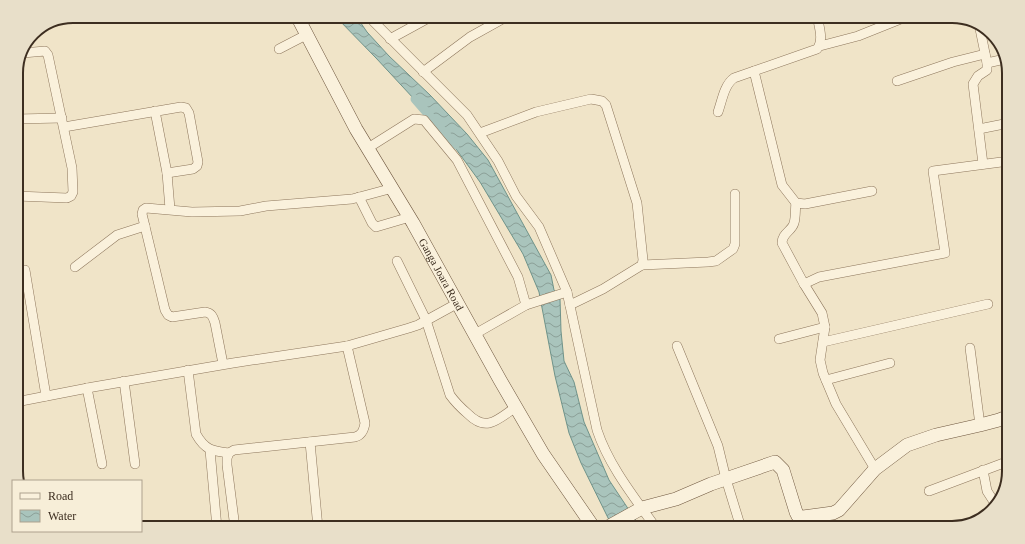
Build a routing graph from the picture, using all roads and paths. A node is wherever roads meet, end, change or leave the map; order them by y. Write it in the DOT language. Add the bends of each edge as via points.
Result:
graph roads {
  1 [pos="300,23"];
  2 [pos="375,23"];
  3 [pos="419,23"];
  4 [pos="496,23"];
  5 [pos="818,23"];
  6 [pos="890,23"];
  7 [pos="981,32"];
  8 [pos="306,35"];
  9 [pos="390,39"];
  10 [pos="820,46"];
  11 [pos="279,49"];
  12 [pos="28,52"];
  13 [pos="986,59"];
  14 [pos="1000,59"];
  15 [pos="754,71"];
  16 [pos="424,72"];
  17 [pos="897,81"];
  18 [pos="155,111"];
  19 [pos="718,112"];
  20 [pos="23,120"];
  21 [pos="63,123"];
  22 [pos="1002,124"];
  23 [pos="979,129"];
  24 [pos="480,134"];
  25 [pos="368,148"];
  26 [pos="1002,162"];
  27 [pos="983,164"];
  28 [pos="168,173"];
  29 [pos="393,188"];
  30 [pos="872,191"];
  31 [pos="735,194"];
  32 [pos="23,196"];
  33 [pos="359,197"];
  34 [pos="796,203"];
  35 [pos="170,209"];
  36 [pos="410,217"];
  37 [pos="145,226"];
  38 [pos="397,261"];
  39 [pos="642,264"];
  40 [pos="75,268"];
  41 [pos="25,270"];
  42 [pos="804,284"];
  43 [pos="566,292"];
  44 [pos="458,303"];
  45 [pos="988,304"];
  46 [pos="526,305"];
  47 [pos="570,305"];
  48 [pos="426,320"];
  49 [pos="824,327"];
  50 [pos="475,334"];
  51 [pos="779,339"];
  52 [pos="823,342"];
  53 [pos="347,346"];
  54 [pos="677,346"];
  55 [pos="970,348"];
  56 [pos="890,363"];
  57 [pos="223,364"];
  58 [pos="188,370"];
  59 [pos="826,380"];
  60 [pos="124,381"];
  61 [pos="87,388"];
  62 [pos="46,396"];
  63 [pos="23,401"];
  64 [pos="516,407"];
  65 [pos="1002,419"];
  66 [pos="980,426"];
  67 [pos="310,442"];
  68 [pos="210,450"];
  69 [pos="229,453"];
  70 [pos="1002,463"];
  71 [pos="102,464"];
  72 [pos="135,464"];
  73 [pos="875,470"];
  74 [pos="983,470"];
  75 [pos="726,479"];
  76 [pos="929,491"];
  77 [pos="993,501"];
  78 [pos="639,510"];
  79 [pos="216,521"];
  80 [pos="234,521"];
  81 [pos="317,521"];
  82 [pos="589,521"];
  83 [pos="618,521"];
  84 [pos="649,521"];
  85 [pos="739,521"];
  86 [pos="801,521"];
  87 [pos="805,521"];
  1 -- 8 [label="main road, Ganga Joara Road"];
  2 -- 9 [label="street"];
  3 -- 9 [label="street"];
  4 -- 16 [label="street"];
  5 -- 10 [label="street"];
  6 -- 10 [label="street" via="858,36"];
  7 -- 13 [label="street"];
  8 -- 11 [label="street"];
  8 -- 25 [label="main road, Ganga Joara Road"];
  9 -- 16 [label="street"];
  10 -- 15 [label="street"];
  12 -- 21 [label="street" via="45,51 48,55"];
  13 -- 14 [label="street"];
  13 -- 17 [label="street" via="953,62"];
  13 -- 23 [label="street" via="987,70 978,76 974,84"];
  15 -- 19 [label="street" via="729,81"];
  15 -- 34 [label="street" via="782,185"];
  16 -- 24 [label="street" via="467,115"];
  18 -- 21 [label="street"];
  18 -- 28 [label="street"];
  18 -- 28 [label="street" via="181,107 186,108 189,113 198,162 193,169"];
  20 -- 21 [label="street"];
  21 -- 32 [label="street" via="74,192 67,198"];
  22 -- 23 [label="street"];
  23 -- 27 [label="street"];
  24 -- 39 [label="street" via="536,112 591,100 602,101 609,111 637,203"];
  24 -- 43 [label="street" via="498,160 516,196 542,231"];
  25 -- 29 [label="main road, Ganga Joara Road"];
  25 -- 46 [label="street" via="414,119 424,120 457,160 518,277"];
  26 -- 27 [label="street"];
  27 -- 42 [label="street" via="933,171 944,252 819,277"];
  28 -- 35 [label="street"];
  29 -- 33 [label="street"];
  29 -- 36 [label="main road, Ganga Joara Road"];
  30 -- 34 [label="street" via="805,204"];
  31 -- 39 [label="street" via="735,244 721,258 708,262"];
  33 -- 35 [label="street" via="258,206 240,211 192,212"];
  33 -- 36 [label="street" via="376,227"];
  34 -- 42 [label="street" via="794,223 785,233 782,243"];
  35 -- 37 [label="street" via="143,210"];
  36 -- 44 [label="main road, Ganga Joara Road"];
  37 -- 40 [label="street" via="117,235"];
  37 -- 57 [label="street" via="168,315 172,317 210,313 215,323"];
  38 -- 48 [label="street"];
  39 -- 47 [label="street" via="603,289"];
  41 -- 62 [label="street"];
  42 -- 49 [label="street" via="822,314"];
  43 -- 46 [label="street"];
  43 -- 47 [label="street"];
  44 -- 48 [label="street"];
  44 -- 50 [label="main road, Ganga Joara Road"];
  45 -- 52 [label="street"];
  46 -- 50 [label="street"];
  47 -- 78 [label="street" via="597,430 611,462"];
  48 -- 53 [label="street" via="409,328"];
  48 -- 64 [label="street" via="454,401 476,421 483,423 491,423"];
  49 -- 51 [label="street"];
  49 -- 52 [label="street"];
  50 -- 64 [label="main road, Ganga Joara Road"];
  52 -- 59 [label="street" via="820,366"];
  53 -- 57 [label="street"];
  53 -- 67 [label="street" via="365,423 364,430 360,436"];
  54 -- 75 [label="street" via="716,439"];
  55 -- 66 [label="street"];
  56 -- 59 [label="street"];
  57 -- 58 [label="street"];
  58 -- 60 [label="street"];
  58 -- 68 [label="street" via="196,434"];
  59 -- 73 [label="street" via="836,404"];
  60 -- 61 [label="street"];
  60 -- 72 [label="street"];
  61 -- 62 [label="street"];
  61 -- 71 [label="street"];
  62 -- 63 [label="street"];
  64 -- 82 [label="main road, Ganga Joara Road" via="543,454"];
  65 -- 66 [label="main road"];
  66 -- 73 [label="main road" via="936,435 907,445"];
  67 -- 69 [label="street" via="234,450"];
  67 -- 81 [label="street"];
  68 -- 69 [label="street"];
  68 -- 79 [label="street"];
  69 -- 80 [label="street" via="227,465"];
  70 -- 74 [label="street"];
  73 -- 87 [label="main road" via="839,510"];
  74 -- 76 [label="street"];
  74 -- 77 [label="street" via="987,491"];
  75 -- 78 [label="main road" via="676,500"];
  75 -- 85 [label="street"];
  75 -- 86 [label="main road" via="775,462 784,470 796,512"];
  78 -- 83 [label="main road"];
  78 -- 84 [label="street"];
}
